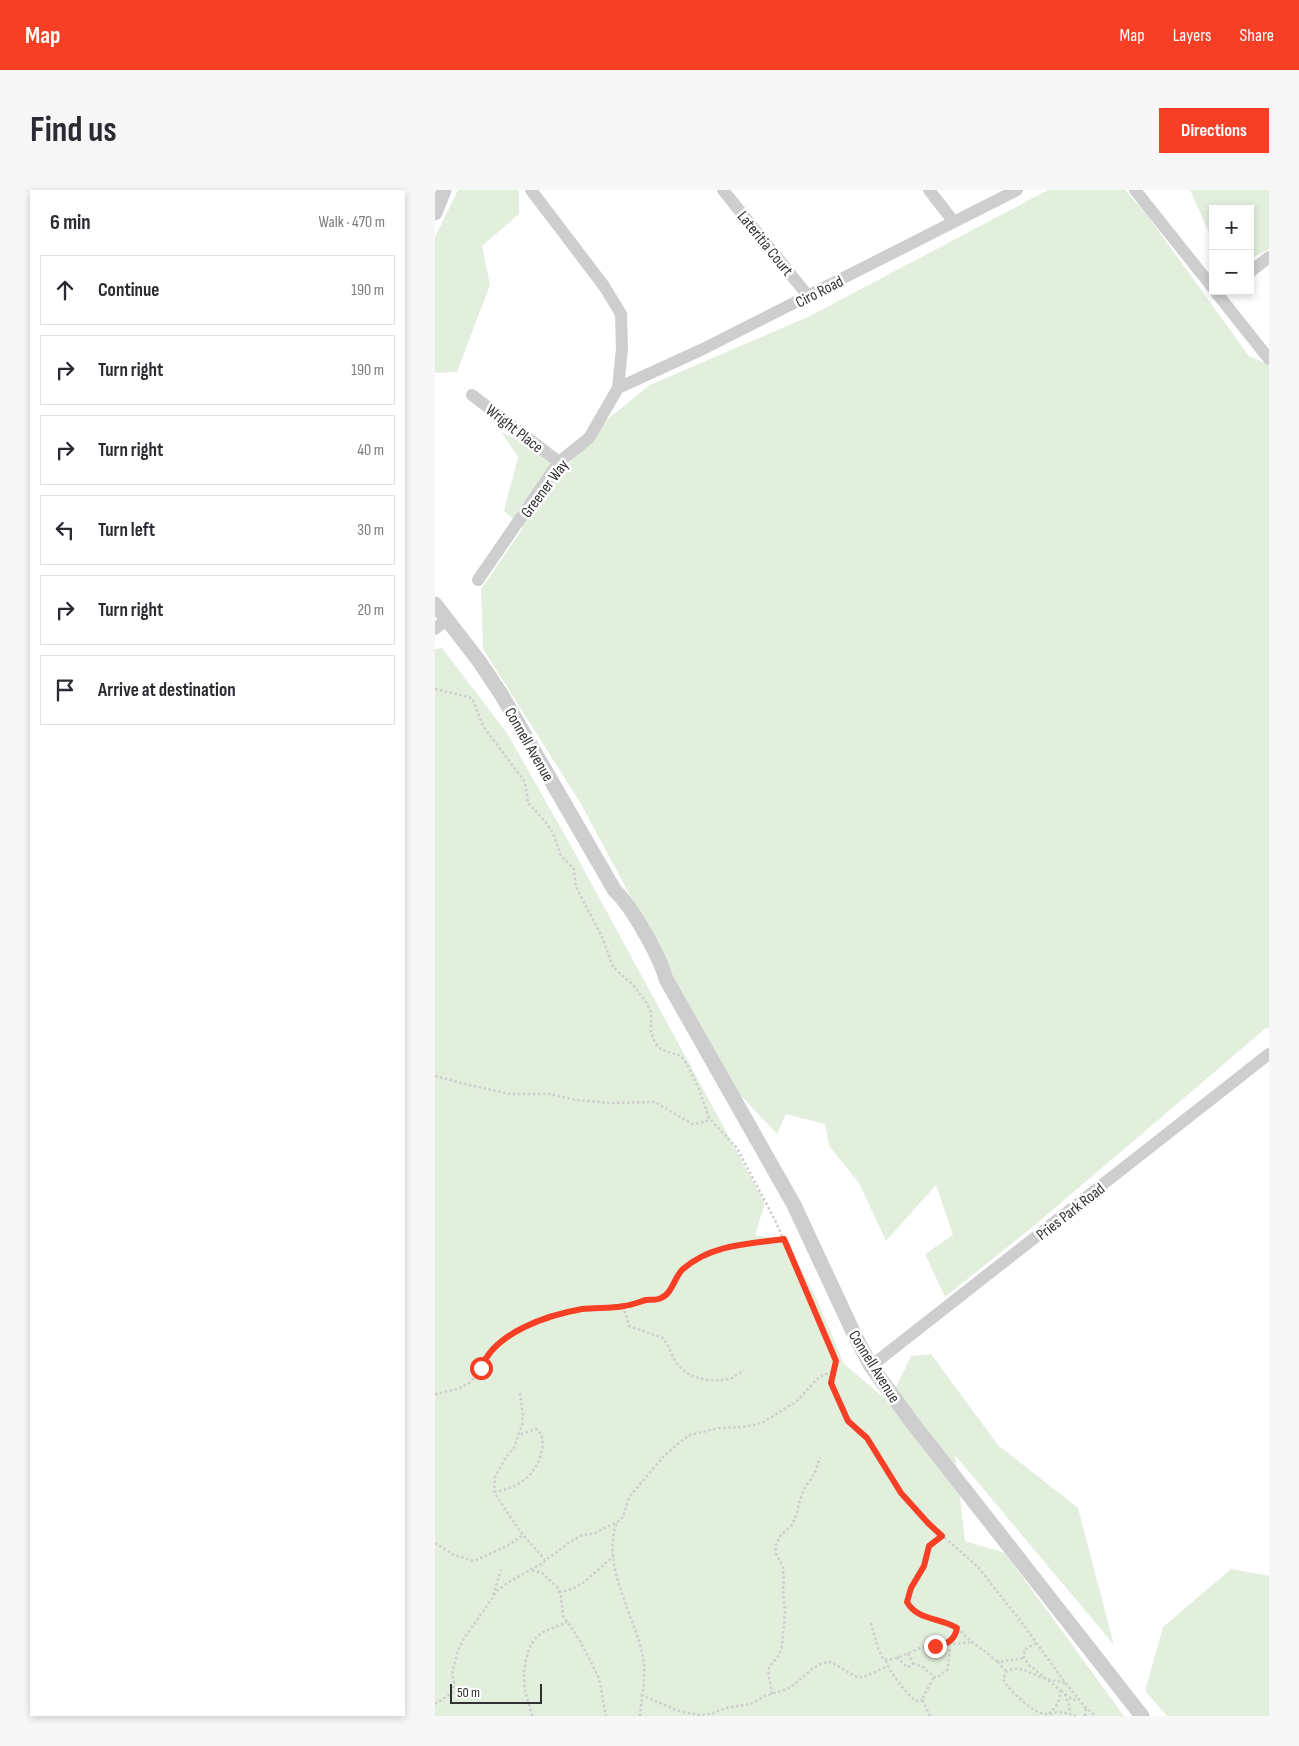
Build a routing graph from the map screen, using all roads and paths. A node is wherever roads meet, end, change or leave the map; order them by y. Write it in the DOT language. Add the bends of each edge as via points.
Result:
graph roads {
  1 [pos="444,190"];
  2 [pos="531,190"];
  3 [pos="723,190"];
  4 [pos="929,190"];
  5 [pos="1017,190"];
  6 [pos="1135,190"];
  7 [pos="435,213"];
  8 [pos="954,222"];
  9 [pos="1269,257"];
  10 [pos="1254,269"];
  11 [pos="1209,281"];
  12 [pos="1220,295"];
  13 [pos="808,296"];
  14 [pos="1269,359"];
  15 [pos="618,388"];
  16 [pos="472,395"];
  17 [pos="559,462"];
  18 [pos="478,580"];
  19 [pos="435,604"];
  20 [pos="447,619"];
  21 [pos="435,629"];
  22 [pos="435,690"];
  23 [pos="1269,1054"];
  24 [pos="435,1076"];
  25 [pos="710,1119"];
  26 [pos="784,1239"];
  27 [pos="623,1306"];
  28 [pos="871,1366"];
  29 [pos="744,1370"];
  30 [pos="833,1372"];
  31 [pos="520,1393"];
  32 [pos="435,1394"];
  33 [pos="519,1435"];
  34 [pos="820,1457"];
  35 [pos="494,1492"];
  36 [pos="617,1522"];
  37 [pos="523,1535"];
  38 [pos="942,1536"];
  39 [pos="435,1543"];
  40 [pos="614,1556"];
  41 [pos="545,1560"];
  42 [pos="501,1570"];
  43 [pos="532,1570"];
  44 [pos="559,1592"];
  45 [pos="493,1596"];
  46 [pos="567,1622"];
  47 [pos="871,1623"];
  48 [pos="957,1628"];
  49 [pos="972,1642"];
  50 [pos="1036,1643"];
  51 [pos="945,1645"];
  52 [pos="949,1645"];
  53 [pos="908,1653"];
  54 [pos="897,1658"];
  55 [pos="1024,1658"];
  56 [pos="886,1661"];
  57 [pos="998,1662"];
  58 [pos="913,1663"];
  59 [pos="887,1666"];
  60 [pos="1007,1671"];
  61 [pos="934,1677"];
  62 [pos="1046,1679"];
  63 [pos="1065,1683"];
  64 [pos="1060,1690"];
  65 [pos="1064,1693"];
  66 [pos="772,1694"];
  67 [pos="641,1695"];
  68 [pos="1079,1699"];
  69 [pos="923,1700"];
  70 [pos="435,1704"];
  71 [pos="1087,1708"];
  72 [pos="1068,1713"];
  73 [pos="1047,1715"];
  74 [pos="532,1716"];
  75 [pos="606,1716"];
  76 [pos="640,1716"];
  77 [pos="929,1716"];
  78 [pos="1076,1716"];
  79 [pos="1085,1716"];
  80 [pos="1096,1716"];
  81 [pos="1142,1716"];
  1 -- 7 [label="street"];
  2 -- 15 [label="street, Greener Way" via="604,286 621,314"];
  3 -- 13 [label="street, Lateritia Court"];
  4 -- 8 [label="street"];
  5 -- 8 [label="street, Ciro Road"];
  6 -- 11 [label="street"];
  8 -- 13 [label="street, Ciro Road"];
  9 -- 10 [label="street"];
  12 -- 14 [label="street"];
  13 -- 15 [label="street, Ciro Road"];
  15 -- 17 [label="street, Greener Way" via="589,438"];
  16 -- 17 [label="street, Wright Place"];
  17 -- 18 [label="street, Greener Way"];
  19 -- 20 [label="street, Connell Avenue"];
  20 -- 21 [label="street"];
  20 -- 28 [label="street, Connell Avenue" via="501,694 615,891 617,903 630,927 657,971 666,979 794,1205"];
  22 -- 25 [label="path" via="472,698 483,726 525,782 527,803 545,821 561,856 574,870 576,887 603,939 613,967 646,1002 651,1012 655,1044 662,1050 681,1056 687,1064"];
  23 -- 28 [label="street, Pries Park Road"];
  24 -- 25 [label="path" via="510,1094 549,1094 611,1103 655,1102 692,1124"];
  25 -- 26 [label="path" via="737,1148"];
  26 -- 27 [label="path" via="712,1251 681,1271 663,1297"];
  26 -- 30 [label="path" via="836,1361"];
  27 -- 29 [label="path" via="629,1326 663,1338 680,1367 692,1375 719,1380"];
  27 -- 32 [label="path" via="584,1309 533,1322 501,1342 469,1383 453,1391"];
  28 -- 81 [label="street, Connell Avenue"];
  30 -- 36 [label="path" via="819,1377 797,1401 762,1424 703,1431 680,1442 629,1497 623,1516"];
  30 -- 38 [label="path" via="831,1383 848,1421 867,1438 901,1493"];
  31 -- 33 [label="path" via="523,1414"];
  33 -- 35 [label="path" via="515,1448 497,1472"];
  33 -- 35 [label="path" via="536,1429 539,1431 543,1442 538,1464 520,1484"];
  34 -- 66 [label="path" via="792,1525 775,1546 783,1567 785,1612 782,1646 768,1670"];
  35 -- 37 [label="path"];
  36 -- 40 [label="path"];
  36 -- 41 [label="path" via="580,1536"];
  37 -- 39 [label="path" via="474,1561 454,1555"];
  37 -- 41 [label="path"];
  38 -- 48 [label="path" via="929,1546 924,1566 907,1602 923,1617 947,1622"];
  38 -- 50 [label="path" via="979,1567"];
  40 -- 44 [label="path" via="580,1586"];
  40 -- 67 [label="path" via="621,1592 643,1657 645,1669"];
  41 -- 43 [label="path"];
  42 -- 45 [label="path"];
  43 -- 44 [label="path" via="542,1573"];
  43 -- 45 [label="path" via="507,1583"];
  44 -- 46 [label="path"];
  45 -- 70 [label="path" via="459,1650 452,1674 452,1693"];
  46 -- 74 [label="path" via="541,1633 531,1646 526,1660 525,1689"];
  46 -- 75 [label="path" via="599,1678"];
  47 -- 56 [label="path" via="878,1648"];
  48 -- 49 [label="path"];
  48 -- 51 [label="path" via="956,1635"];
  49 -- 52 [label="path"];
  49 -- 57 [label="path"];
  50 -- 55 [label="path" via="1024,1650"];
  50 -- 63 [label="path"];
  51 -- 52 [label="path"];
  51 -- 53 [label="path"];
  52 -- 61 [label="path" via="948,1669"];
  53 -- 54 [label="path"];
  53 -- 58 [label="path"];
  54 -- 56 [label="path"];
  54 -- 58 [label="path" via="907,1667"];
  55 -- 57 [label="path"];
  55 -- 62 [label="path"];
  56 -- 59 [label="path"];
  57 -- 60 [label="path"];
  58 -- 61 [label="path"];
  59 -- 66 [label="path" via="857,1677 831,1662 822,1663 790,1688"];
  59 -- 69 [label="path" via="911,1697 916,1701"];
  60 -- 62 [label="path" via="1013,1668 1024,1670"];
  60 -- 73 [label="path" via="1003,1680 1006,1686 1032,1708"];
  61 -- 69 [label="path"];
  62 -- 63 [label="path"];
  62 -- 64 [label="path"];
  63 -- 68 [label="path"];
  64 -- 65 [label="path"];
  64 -- 73 [label="path" via="1057,1706"];
  65 -- 68 [label="path" via="1073,1700"];
  65 -- 72 [label="path" via="1071,1708"];
  66 -- 67 [label="path" via="751,1704 699,1715 679,1711"];
  67 -- 76 [label="path"];
  68 -- 71 [label="path"];
  69 -- 77 [label="path"];
  71 -- 79 [label="path"];
  71 -- 80 [label="path"];
  72 -- 73 [label="path"];
  72 -- 78 [label="path"];
}
